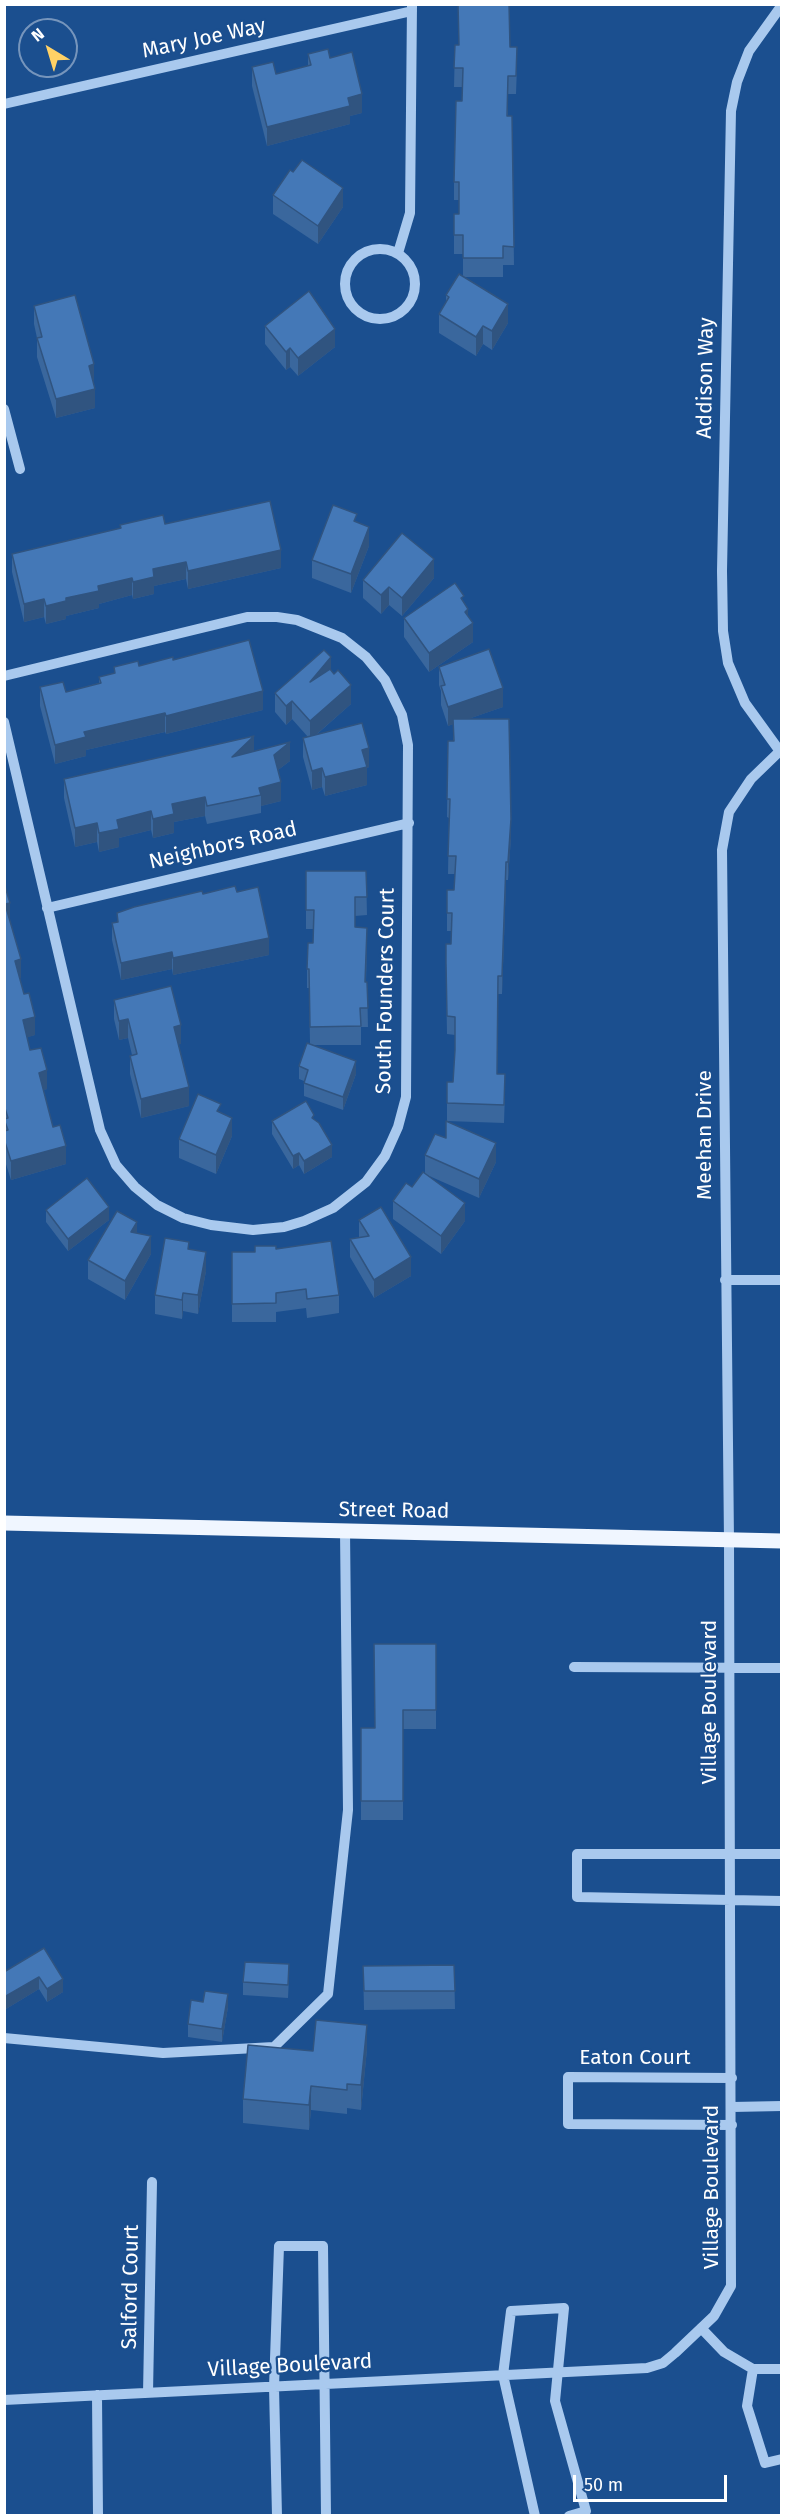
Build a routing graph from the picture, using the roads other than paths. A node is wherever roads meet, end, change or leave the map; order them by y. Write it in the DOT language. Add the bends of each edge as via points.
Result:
graph roads {
  1 [pos="782,5"];
  2 [pos="412,8"];
  3 [pos="4,104"];
  4 [pos="398,253"];
  5 [pos="4,409"];
  6 [pos="20,469"];
  7 [pos="4,676"];
  8 [pos="4,722"];
  9 [pos="780,750"];
  10 [pos="409,823"];
  11 [pos="47,908"];
  12 [pos="725,1280"];
  13 [pos="782,1280"];
  14 [pos="4,1522"];
  15 [pos="345,1531"];
  16 [pos="729,1541"];
  17 [pos="782,1541"];
  18 [pos="574,1667"];
  19 [pos="730,1667"];
  20 [pos="782,1668"];
  21 [pos="731,1854"];
  22 [pos="782,1854"];
  23 [pos="731,1898"];
  24 [pos="782,1901"];
  25 [pos="4,2037"];
  26 [pos="732,2078"];
  27 [pos="782,2106"];
  28 [pos="732,2107"];
  29 [pos="732,2125"];
  30 [pos="152,2182"];
  31 [pos="701,2328"];
  32 [pos="753,2369"];
  33 [pos="782,2369"];
  34 [pos="557,2372"];
  35 [pos="503,2375"];
  36 [pos="322,2384"];
  37 [pos="274,2387"];
  38 [pos="148,2393"];
  39 [pos="98,2396"];
  40 [pos="4,2400"];
  41 [pos="782,2459"];
  42 [pos="98,2516"];
  43 [pos="276,2516"];
  44 [pos="326,2516"];
  45 [pos="535,2516"];
  46 [pos="569,2516"];
  1 -- 9 [label="street, Addison Way" via="749,51 731,111 722,571 728,663 745,703"];
  2 -- 3 [label="street, Mary Joe Way"];
  2 -- 4 [label="street" via="410,213"];
  4 -- 4 [label="street" via="409,262 415,275 416,289 411,302 389,318 362,315 346,293 345,279 350,266 371,249 385,248"];
  5 -- 6 [label="street"];
  7 -- 10 [label="street, South Founders Court" via="247,618 287,618 325,629 366,657 395,697 408,745"];
  8 -- 11 [label="street, South Founders Court"];
  9 -- 12 [label="street, Meehan Drive" via="751,779 729,812 722,850"];
  10 -- 11 [label="street, Neighbors Road"];
  10 -- 11 [label="street, South Founders Court" via="406,1096 398,1127 385,1156 366,1182 333,1208 284,1227 253,1230 183,1218 157,1205 116,1165 100,1130"];
  12 -- 13 [label="street"];
  12 -- 16 [label="street, Meehan Drive"];
  14 -- 15 [label="main road, Street Road"];
  15 -- 16 [label="main road, Street Road"];
  15 -- 25 [label="street" via="348,1810 328,1994 274,2047 163,2053"];
  16 -- 17 [label="main road, Street Road"];
  16 -- 19 [label="street, Village Boulevard"];
  18 -- 19 [label="street"];
  19 -- 20 [label="street"];
  19 -- 21 [label="street, Village Boulevard"];
  21 -- 22 [label="street"];
  21 -- 23 [label="street, Village Boulevard"];
  21 -- 23 [label="street" via="577,1854 577,1897"];
  23 -- 24 [label="street"];
  23 -- 26 [label="street, Village Boulevard"];
  26 -- 28 [label="street, Village Boulevard"];
  26 -- 29 [label="street, Eaton Court" via="568,2077 568,2124"];
  27 -- 28 [label="street"];
  28 -- 29 [label="street, Village Boulevard"];
  29 -- 31 [label="street, Village Boulevard" via="731,2286 723,2303"];
  30 -- 38 [label="street, Salford Court"];
  31 -- 32 [label="street" via="724,2352"];
  31 -- 34 [label="street, Village Boulevard" via="675,2353 655,2365"];
  32 -- 33 [label="street"];
  32 -- 41 [label="street" via="747,2406 765,2463"];
  34 -- 35 [label="street, Village Boulevard"];
  34 -- 35 [label="street" via="564,2308 511,2310"];
  34 -- 46 [label="street" via="555,2402 586,2511"];
  35 -- 36 [label="street, Village Boulevard"];
  35 -- 45 [label="street"];
  36 -- 37 [label="street, Village Boulevard"];
  36 -- 37 [label="street" via="323,2246 279,2246"];
  36 -- 44 [label="street"];
  37 -- 38 [label="street, Village Boulevard"];
  37 -- 43 [label="street"];
  38 -- 39 [label="street, Village Boulevard"];
  39 -- 40 [label="street, Village Boulevard"];
  39 -- 42 [label="street"];
}
